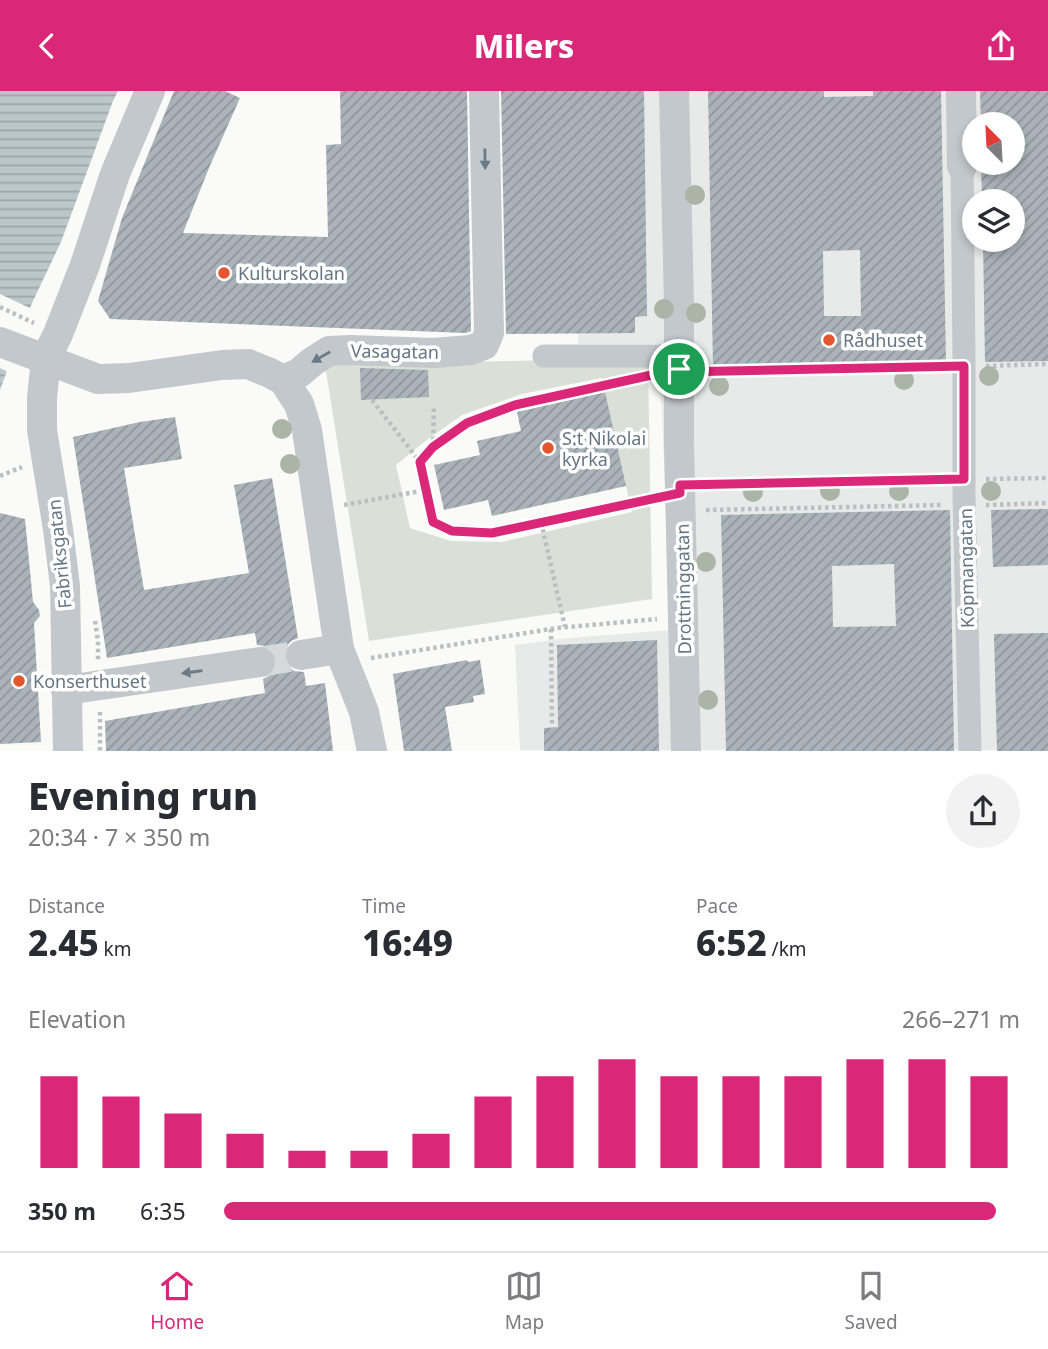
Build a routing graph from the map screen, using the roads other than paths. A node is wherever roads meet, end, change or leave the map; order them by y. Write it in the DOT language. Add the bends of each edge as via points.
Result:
graph roads {
  1 [pos="150,91"];
  2 [pos="484,91"];
  3 [pos="674,91"];
  4 [pos="961,91"];
  5 [pos="962,166"];
  6 [pos="962,175"];
  7 [pos="8,345"];
  8 [pos="544,356"];
  9 [pos="46,358"];
  10 [pos="679,364"];
  11 [pos="283,380"];
  12 [pos="339,649"];
  13 [pos="301,655"];
  14 [pos="260,662"];
  15 [pos="66,690"];
  16 [pos="68,751"];
  17 [pos="372,751"];
  18 [pos="686,751"];
  19 [pos="970,751"];
  1 -- 9 [label="street, Fabriksgatan"];
  2 -- 11 [label="street, Vasagatan, one-way" via="489,333 484,345 433,353 329,352"];
  3 -- 10 [label="street, Drottninggatan"];
  4 -- 5 [label="street, Köpmangatan"];
  6 -- 19 [label="street, Köpmangatan"];
  7 -- 9 [label="street"];
  8 -- 10 [label="street"];
  9 -- 11 [label="street" via="98,379 248,364"];
  9 -- 15 [label="street, Fabriksgatan" via="42,430 65,586"];
  10 -- 18 [label="street, Drottninggatan"];
  11 -- 12 [label="street" via="299,404 307,430"];
  12 -- 13 [label="street"];
  12 -- 17 [label="street" via="364,712"];
  14 -- 15 [label="street, one-way"];
  15 -- 16 [label="street, Fabriksgatan"];
}
